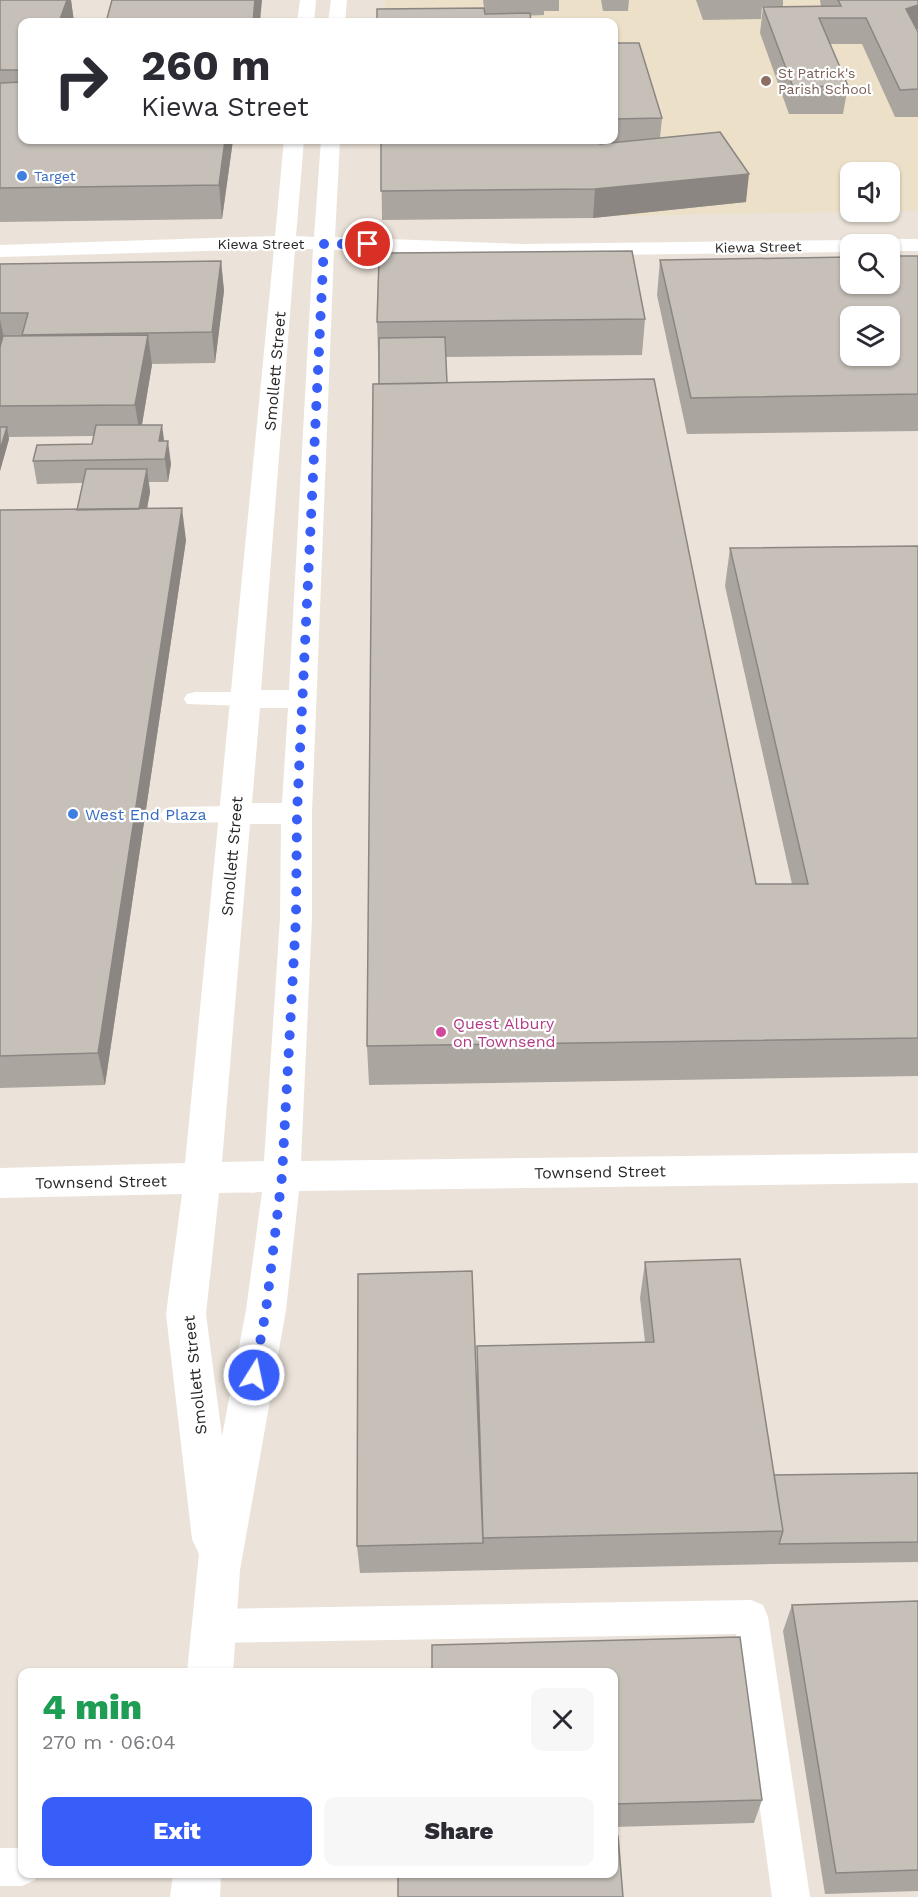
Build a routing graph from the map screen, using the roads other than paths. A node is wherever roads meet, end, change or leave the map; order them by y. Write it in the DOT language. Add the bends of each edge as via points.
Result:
graph roads {
  1 [pos="308,0"];
  2 [pos="339,0"];
  3 [pos="306,18"];
  4 [pos="337,18"];
  5 [pos="294,144"];
  6 [pos="331,144"];
  7 [pos="900,245"];
  8 [pos="918,245"];
  9 [pos="840,246"];
  10 [pos="0,251"];
  11 [pos="284,252"];
  12 [pos="323,253"];
  13 [pos="0,263"];
  14 [pos="195,699"];
  15 [pos="246,699"];
  16 [pos="302,699"];
  17 [pos="235,813"];
  18 [pos="297,813"];
  19 [pos="172,815"];
  20 [pos="918,1168"];
  21 [pos="282,1176"];
  22 [pos="202,1180"];
  23 [pos="0,1183"];
  24 [pos="218,1570"];
  25 [pos="213,1626"];
  26 [pos="210,1668"];
  27 [pos="18,1867"];
  28 [pos="0,1868"];
  29 [pos="197,1878"];
  30 [pos="195,1897"];
  31 [pos="791,1897"];
  1 -- 3 [label="street"];
  2 -- 4 [label="street"];
  5 -- 11 [label="street, Smollett Street"];
  6 -- 12 [label="street, Smollett Street"];
  7 -- 8 [label="street"];
  9 -- 12 [label="street, Kiewa Street" via="522,250 384,261"];
  10 -- 11 [label="street, Kiewa Street"];
  11 -- 12 [label="street, Kiewa Street"];
  11 -- 13 [label="street, Kiewa Street"];
  11 -- 15 [label="street, Smollett Street"];
  12 -- 16 [label="street, Smollett Street"];
  14 -- 15 [label="lane"];
  15 -- 16 [label="street"];
  15 -- 17 [label="street, Smollett Street"];
  16 -- 18 [label="street, Smollett Street"];
  17 -- 18 [label="street"];
  17 -- 19 [label="lane"];
  17 -- 22 [label="street, Smollett Street"];
  18 -- 21 [label="street, Smollett Street" via="296,918"];
  20 -- 21 [label="street, Townsend Street"];
  21 -- 22 [label="street, Townsend Street"];
  21 -- 24 [label="street, Smollett Street" via="266,1310"];
  22 -- 23 [label="street, Townsend Street"];
  22 -- 24 [label="street, Smollett Street" via="186,1314"];
  24 -- 25 [label="street, Smollett Street"];
  25 -- 26 [label="street, Smollett Street"];
  25 -- 31 [label="lane" via="751,1617"];
  27 -- 28 [label="lane"];
  29 -- 30 [label="street"];
}
